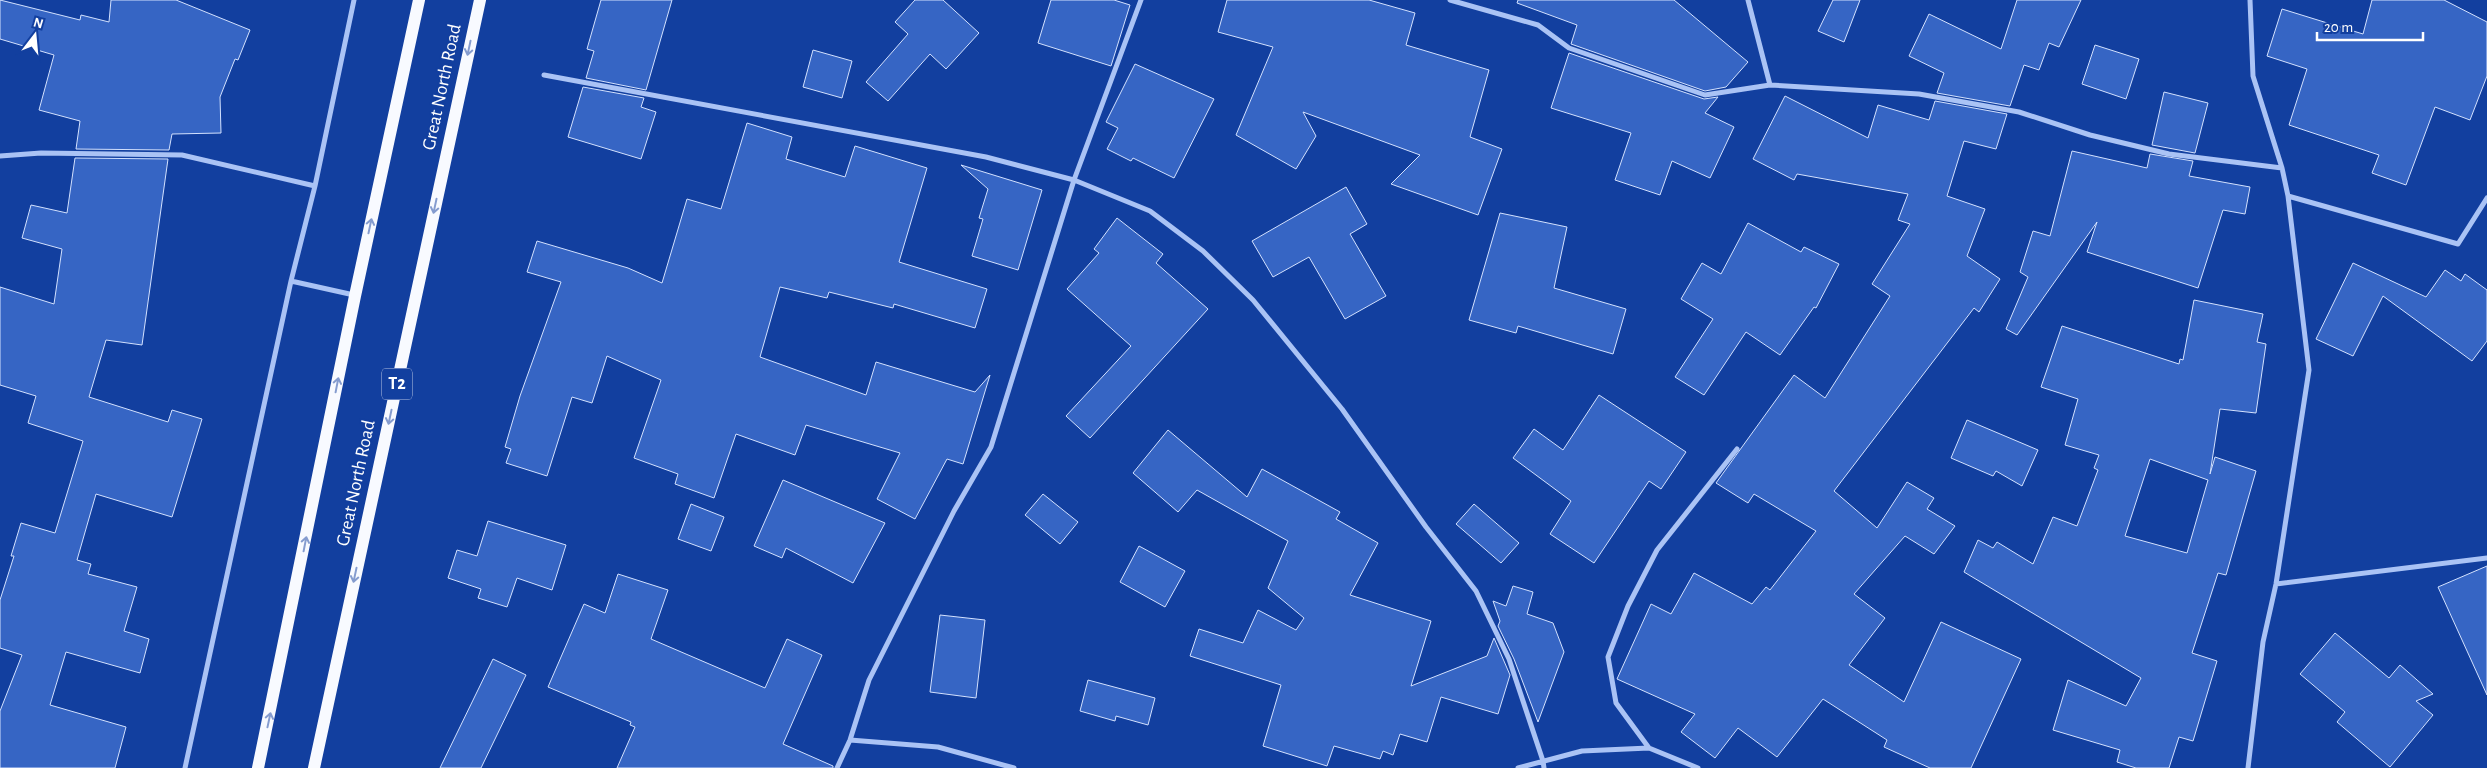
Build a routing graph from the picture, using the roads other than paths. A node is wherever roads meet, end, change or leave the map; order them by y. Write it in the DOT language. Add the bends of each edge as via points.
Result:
graph roads {
  1 [pos="354,0"];
  2 [pos="419,0"];
  3 [pos="480,0"];
  4 [pos="1141,0"];
  5 [pos="1450,0"];
  6 [pos="1748,0"];
  7 [pos="2250,0"];
  8 [pos="544,75"];
  9 [pos="1770,85"];
  10 [pos="0,156"];
  11 [pos="2282,168"];
  12 [pos="1074,180"];
  13 [pos="315,186"];
  14 [pos="2288,196"];
  15 [pos="2487,198"];
  16 [pos="291,280"];
  17 [pos="354,296"];
  18 [pos="1737,449"];
  19 [pos="2487,558"];
  20 [pos="2276,584"];
  21 [pos="850,740"];
  22 [pos="1649,748"];
  23 [pos="1543,761"];
  24 [pos="185,768"];
  25 [pos="258,768"];
  26 [pos="314,768"];
  27 [pos="836,768"];
  28 [pos="1014,768"];
  29 [pos="1518,768"];
  30 [pos="1544,768"];
  31 [pos="1698,768"];
  32 [pos="2248,768"];
  1 -- 13 [label="street"];
  17 -- 2 [label="main road, Great North Road, one-way"];
  3 -- 26 [label="main road, Great North Road / T2, one-way"];
  4 -- 12 [label="street"];
  5 -- 9 [label="street" via="1538,25 1569,48 1705,95"];
  6 -- 9 [label="street"];
  7 -- 11 [label="street" via="2253,76"];
  8 -- 12 [label="street" via="986,157"];
  9 -- 11 [label="street" via="1919,94 1988,105 2169,154"];
  10 -- 13 [label="street" via="41,153 182,155"];
  11 -- 14 [label="street"];
  12 -- 21 [label="street" via="991,447 954,511 873,672"];
  12 -- 23 [label="street" via="1150,211 1203,251 1253,300 1329,393 1476,591 1509,659"];
  13 -- 16 [label="street"];
  14 -- 15 [label="street" via="2458,244"];
  14 -- 20 [label="street" via="2309,370"];
  16 -- 17 [label="street"];
  16 -- 24 [label="street"];
  25 -- 17 [label="main road, Great North Road, one-way"];
  18 -- 22 [label="street" via="1656,550 1628,606 1608,658 1616,703"];
  19 -- 20 [label="street"];
  20 -- 32 [label="street" via="2263,642"];
  21 -- 27 [label="street"];
  21 -- 28 [label="street" via="938,747"];
  22 -- 23 [label="street" via="1582,751"];
  22 -- 31 [label="street"];
  23 -- 29 [label="street"];
  23 -- 30 [label="street"];
}
